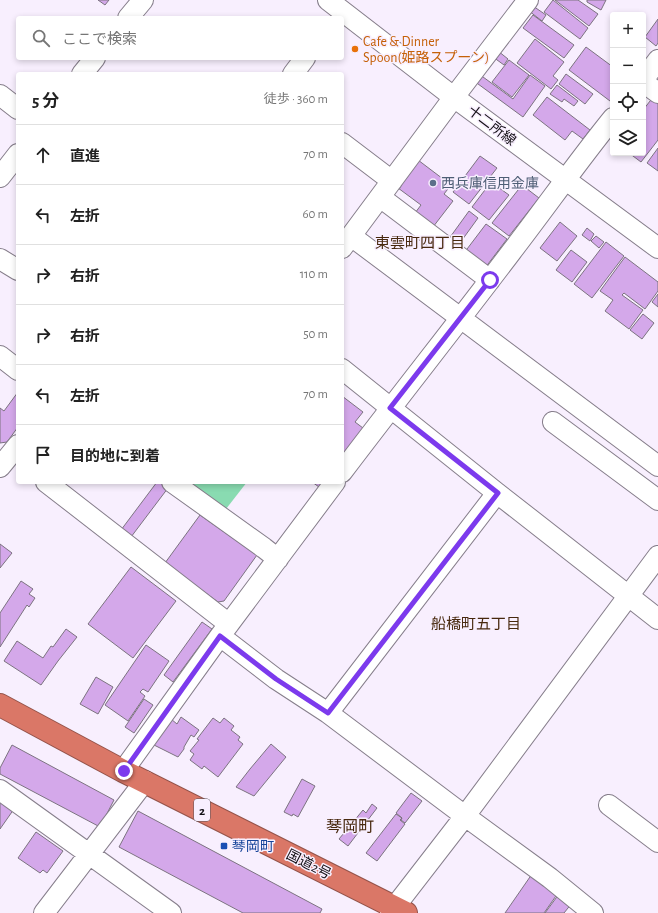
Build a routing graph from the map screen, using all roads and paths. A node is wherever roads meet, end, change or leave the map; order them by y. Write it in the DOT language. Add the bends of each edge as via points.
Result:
graph roads {
  1 [pos="143,0"];
  2 [pos="528,0"];
  3 [pos="337,7"];
  4 [pos="130,16"];
  5 [pos="93,60"];
  6 [pos="304,60"];
  7 [pos="658,60"];
  8 [pos="84,72"];
  9 [pos="294,72"];
  10 [pos="646,77"];
  11 [pos="646,83"];
  12 [pos="658,93"];
  13 [pos="0,95"];
  14 [pos="454,96"];
  15 [pos="16,107"];
  16 [pos="611,120"];
  17 [pos="344,145"];
  18 [pos="16,157"];
  19 [pos="0,177"];
  20 [pos="565,180"];
  21 [pos="392,181"];
  22 [pos="380,197"];
  23 [pos="345,243"];
  24 [pos="658,248"];
  25 [pos="0,258"];
  26 [pos="16,269"];
  27 [pos="490,280"];
  28 [pos="460,318"];
  29 [pos="0,356"];
  30 [pos="16,368"];
  31 [pos="344,371"];
  32 [pos="390,408"];
  33 [pos="553,422"];
  34 [pos="658,466"];
  35 [pos="344,469"];
  36 [pos="48,484"];
  37 [pos="175,484"];
  38 [pos="334,484"];
  39 [pos="498,493"];
  40 [pos="658,500"];
  41 [pos="658,556"];
  42 [pos="278,559"];
  43 [pos="629,596"];
  44 [pos="658,619"];
  45 [pos="224,630"];
  46 [pos="0,705"];
  47 [pos="328,713"];
  48 [pos="124,771"];
  49 [pos="145,781"];
  50 [pos="0,790"];
  51 [pos="609,805"];
  52 [pos="465,816"];
  53 [pos="658,842"];
  54 [pos="89,854"];
  55 [pos="397,911"];
  56 [pos="44,913"];
  57 [pos="171,913"];
  58 [pos="593,913"];
  1 -- 4 [label="street"];
  2 -- 14 [label="street"];
  3 -- 14 [label="street, 十二所線"];
  5 -- 8 [label="street"];
  6 -- 9 [label="street"];
  7 -- 10 [label="street"];
  11 -- 12 [label="street"];
  13 -- 15 [label="street"];
  14 -- 20 [label="street, 十二所線"];
  14 -- 21 [label="street"];
  16 -- 20 [label="street"];
  17 -- 21 [label="street"];
  18 -- 19 [label="street"];
  20 -- 24 [label="street, 十二所線"];
  20 -- 27 [label="street"];
  21 -- 22 [label="street"];
  22 -- 23 [label="street"];
  22 -- 27 [label="street"];
  23 -- 28 [label="street"];
  25 -- 26 [label="street"];
  27 -- 28 [label="street"];
  28 -- 32 [label="street"];
  28 -- 34 [label="street"];
  29 -- 30 [label="street"];
  31 -- 32 [label="street"];
  32 -- 35 [label="street"];
  32 -- 39 [label="street"];
  33 -- 40 [label="street"];
  36 -- 45 [label="street"];
  37 -- 42 [label="street"];
  38 -- 42 [label="street"];
  39 -- 43 [label="street"];
  39 -- 47 [label="street"];
  41 -- 43 [label="street"];
  42 -- 45 [label="street"];
  43 -- 44 [label="street"];
  43 -- 52 [label="street"];
  45 -- 47 [label="street" via="276,679"];
  45 -- 48 [label="street"];
  46 -- 48 [label="highway, 国道2号 / 2"];
  47 -- 52 [label="street"];
  48 -- 49 [label="highway, 国道2号 / 2"];
  49 -- 54 [label="street"];
  49 -- 55 [label="highway, 国道2号 / 2"];
  50 -- 54 [label="street"];
  51 -- 53 [label="street"];
  52 -- 55 [label="street"];
  52 -- 58 [label="street"];
  54 -- 56 [label="street"];
  54 -- 57 [label="street"];
}
